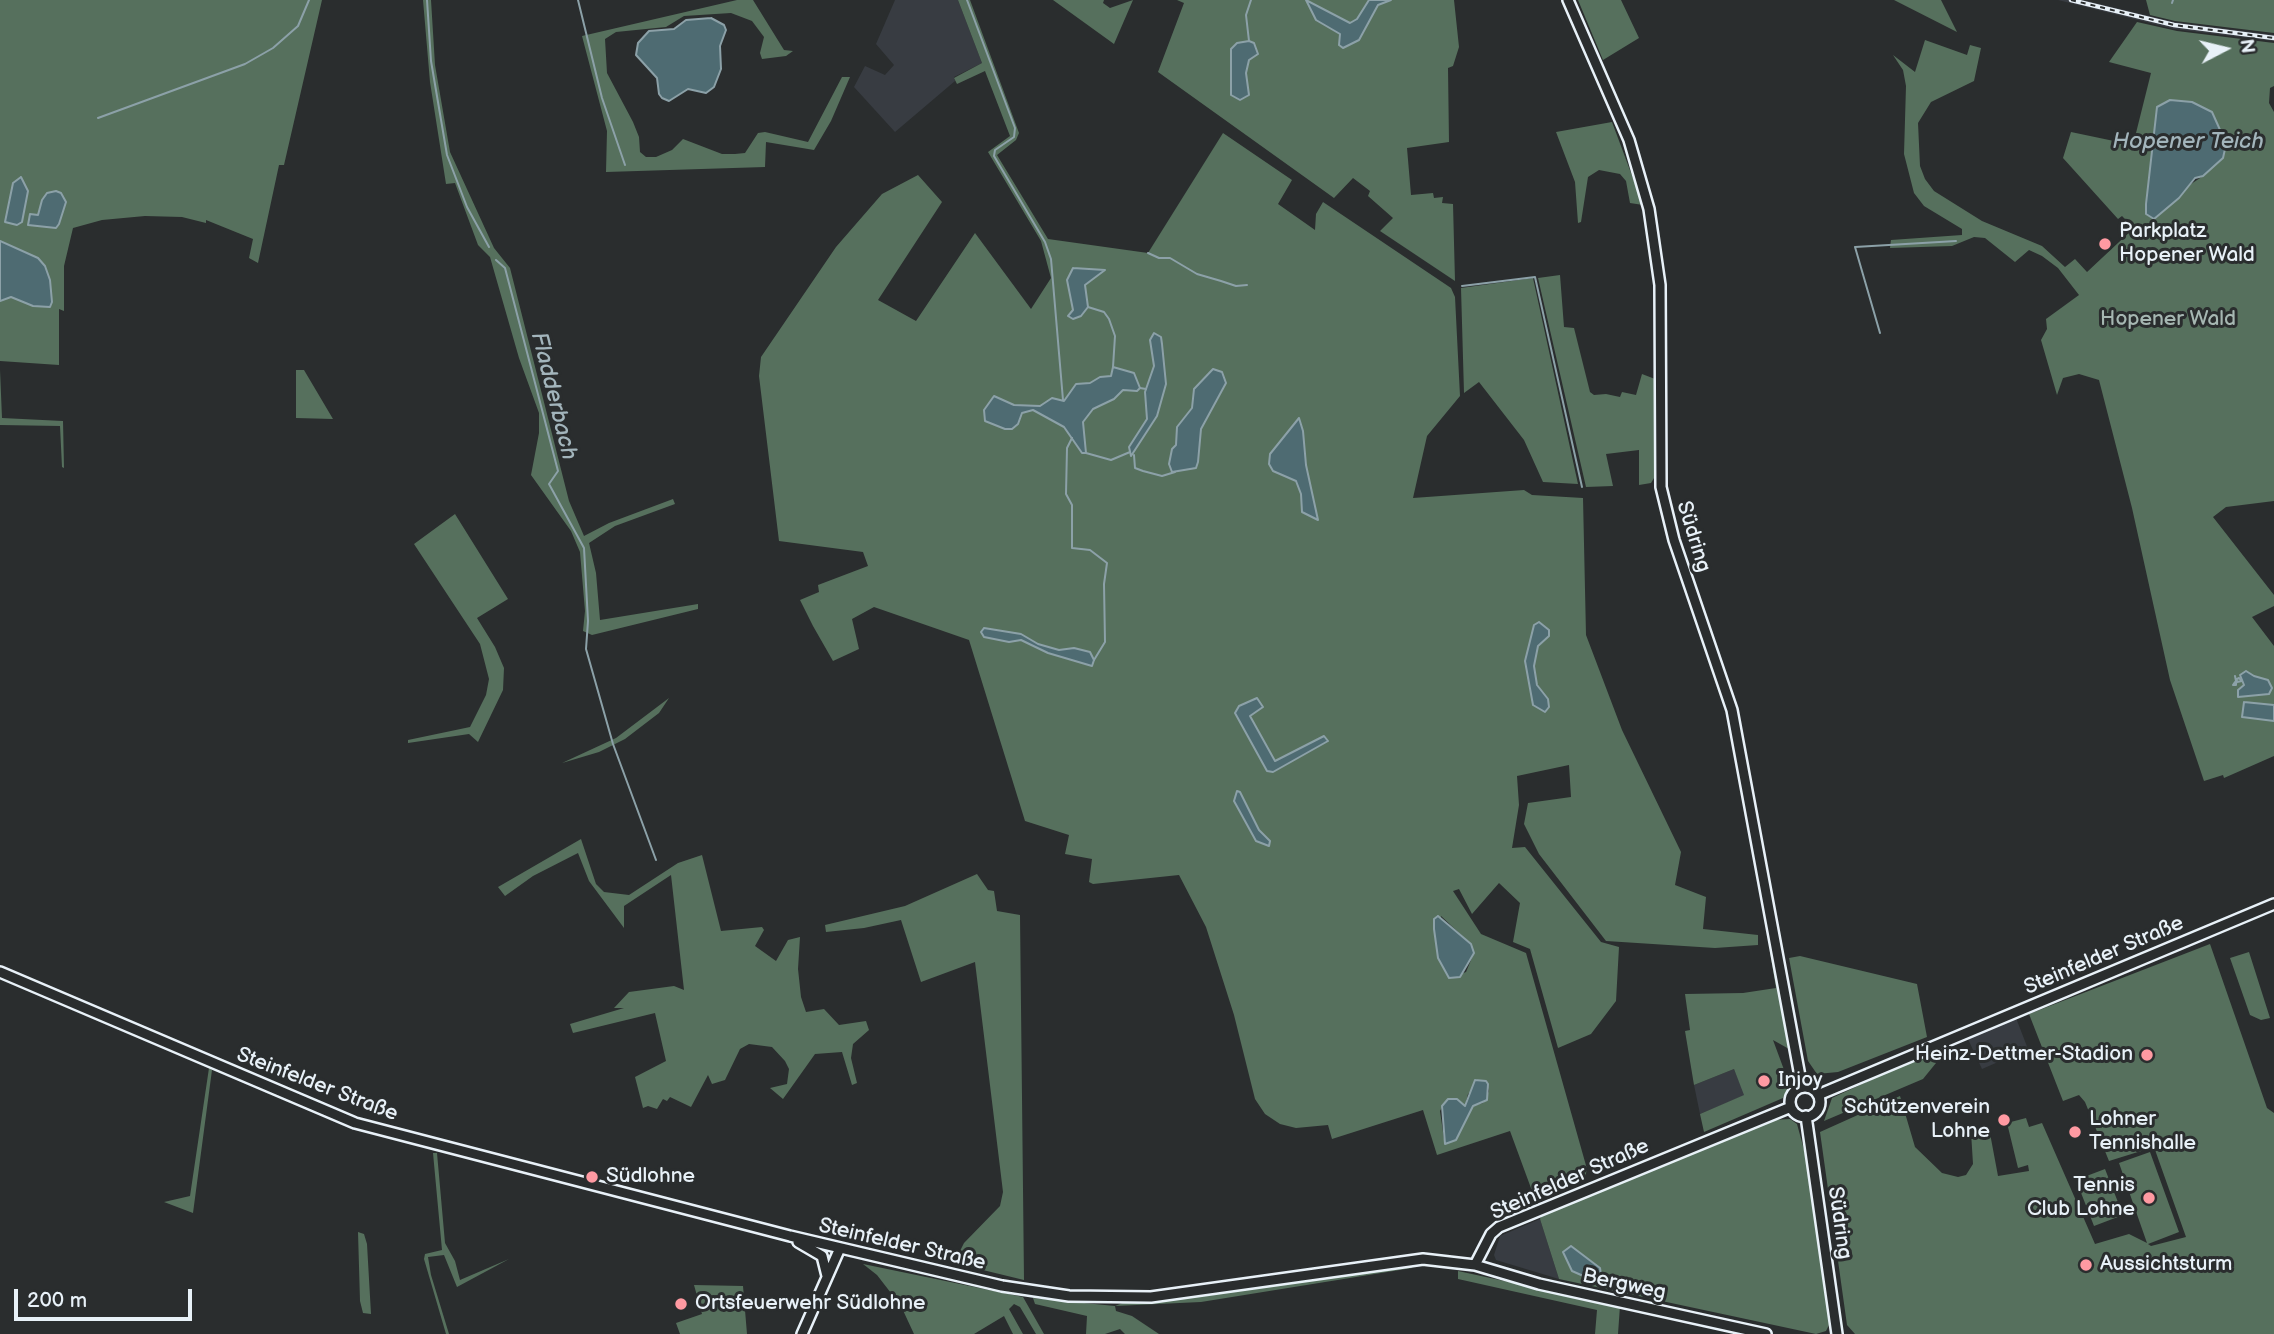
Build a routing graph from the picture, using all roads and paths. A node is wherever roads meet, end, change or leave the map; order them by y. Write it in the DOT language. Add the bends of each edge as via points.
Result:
graph roads {
  1 [pos="1568,0"];
  2 [pos="2274,904"];
  3 [pos="0,972"];
  4 [pos="1802,1087"];
  5 [pos="1818,1096"];
  6 [pos="1791,1107"];
  7 [pos="1806,1116"];
  8 [pos="790,1236"];
  9 [pos="840,1248"];
  10 [pos="1475,1265"];
  11 [pos="827,1278"];
  12 [pos="802,1334"];
  13 [pos="1766,1334"];
  14 [pos="1837,1334"];
  1 -- 4 [label="main road, Südring" via="1629,140 1649,209 1660,285 1661,487 1674,540 1732,709"];
  2 -- 5 [label="main road, Steinfelder Straße"];
  3 -- 8 [label="main road, Steinfelder Straße" via="355,1123"];
  4 -- 5 [label="main road" via="1811,1088"];
  4 -- 6 [label="main road" via="1793,1093"];
  5 -- 7 [label="main road" via="1817,1110"];
  6 -- 7 [label="main road" via="1797,1115"];
  6 -- 10 [label="main road, Steinfelder Straße" via="1499,1227"];
  7 -- 14 [label="main road, Südring"];
  8 -- 9 [label="main road, Steinfelder Straße"];
  8 -- 11 [label="main road" via="822,1256"];
  9 -- 10 [label="main road, Steinfelder Straße" via="1014,1289 1109,1297 1181,1294 1423,1259"];
  9 -- 11 [label="main road"];
  10 -- 13 [label="main road, Bergweg" via="1539,1284"];
  11 -- 12 [label="main road"];
}
